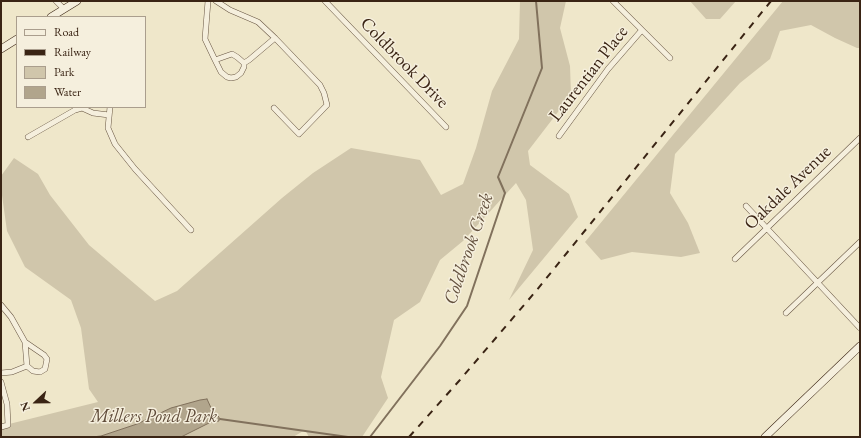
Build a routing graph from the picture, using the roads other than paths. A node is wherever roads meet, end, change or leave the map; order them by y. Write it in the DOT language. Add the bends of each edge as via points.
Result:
graph roads {
  1 [pos="56,1"];
  2 [pos="77,1"];
  3 [pos="208,1"];
  4 [pos="216,1"];
  5 [pos="325,1"];
  6 [pos="613,1"];
  7 [pos="64,9"];
  8 [pos="53,16"];
  9 [pos="641,31"];
  10 [pos="275,38"];
  11 [pos="16,40"];
  12 [pos="1,49"];
  13 [pos="670,58"];
  14 [pos="215,60"];
  15 [pos="244,63"];
  16 [pos="110,108"];
  17 [pos="274,108"];
  18 [pos="110,115"];
  19 [pos="446,127"];
  20 [pos="558,136"];
  21 [pos="28,137"];
  22 [pos="860,138"];
  23 [pos="746,206"];
  24 [pos="767,228"];
  25 [pos="192,230"];
  26 [pos="860,242"];
  27 [pos="735,259"];
  28 [pos="817,283"];
  29 [pos="1,305"];
  30 [pos="786,313"];
  31 [pos="860,328"];
  32 [pos="25,342"];
  33 [pos="860,346"];
  34 [pos="27,366"];
  35 [pos="1,374"];
  36 [pos="1,382"];
  37 [pos="1,427"];
  38 [pos="765,437"];
  1 -- 7 [label="street"];
  2 -- 7 [label="street"];
  3 -- 14 [label="street" via="204,39"];
  4 -- 10 [label="street" via="258,22"];
  5 -- 19 [label="street, Coldbrook Drive"];
  6 -- 9 [label="street, Laurentian Place"];
  7 -- 8 [label="street"];
  9 -- 13 [label="street, Laurentian Place"];
  9 -- 20 [label="street, Laurentian Place" via="608,69"];
  10 -- 15 [label="street"];
  10 -- 17 [label="street" via="320,85 327,105 299,134"];
  11 -- 12 [label="street"];
  14 -- 15 [label="street" via="232,54"];
  14 -- 15 [label="street" via="221,72 231,78 241,73"];
  16 -- 18 [label="street"];
  18 -- 21 [label="street" via="93,113 82,108"];
  18 -- 25 [label="street" via="108,128 115,144"];
  22 -- 24 [label="street, Oakdale Avenue"];
  23 -- 24 [label="street"];
  24 -- 27 [label="street, Oakdale Avenue"];
  24 -- 28 [label="street"];
  26 -- 28 [label="street"];
  28 -- 30 [label="street"];
  28 -- 31 [label="street"];
  29 -- 32 [label="street"];
  32 -- 34 [label="street"];
  32 -- 34 [label="street" via="47,359 45,368 40,372 33,371"];
  33 -- 38 [label="street"];
  34 -- 35 [label="street"];
  36 -- 37 [label="street" via="7,404 8,425"];
}
